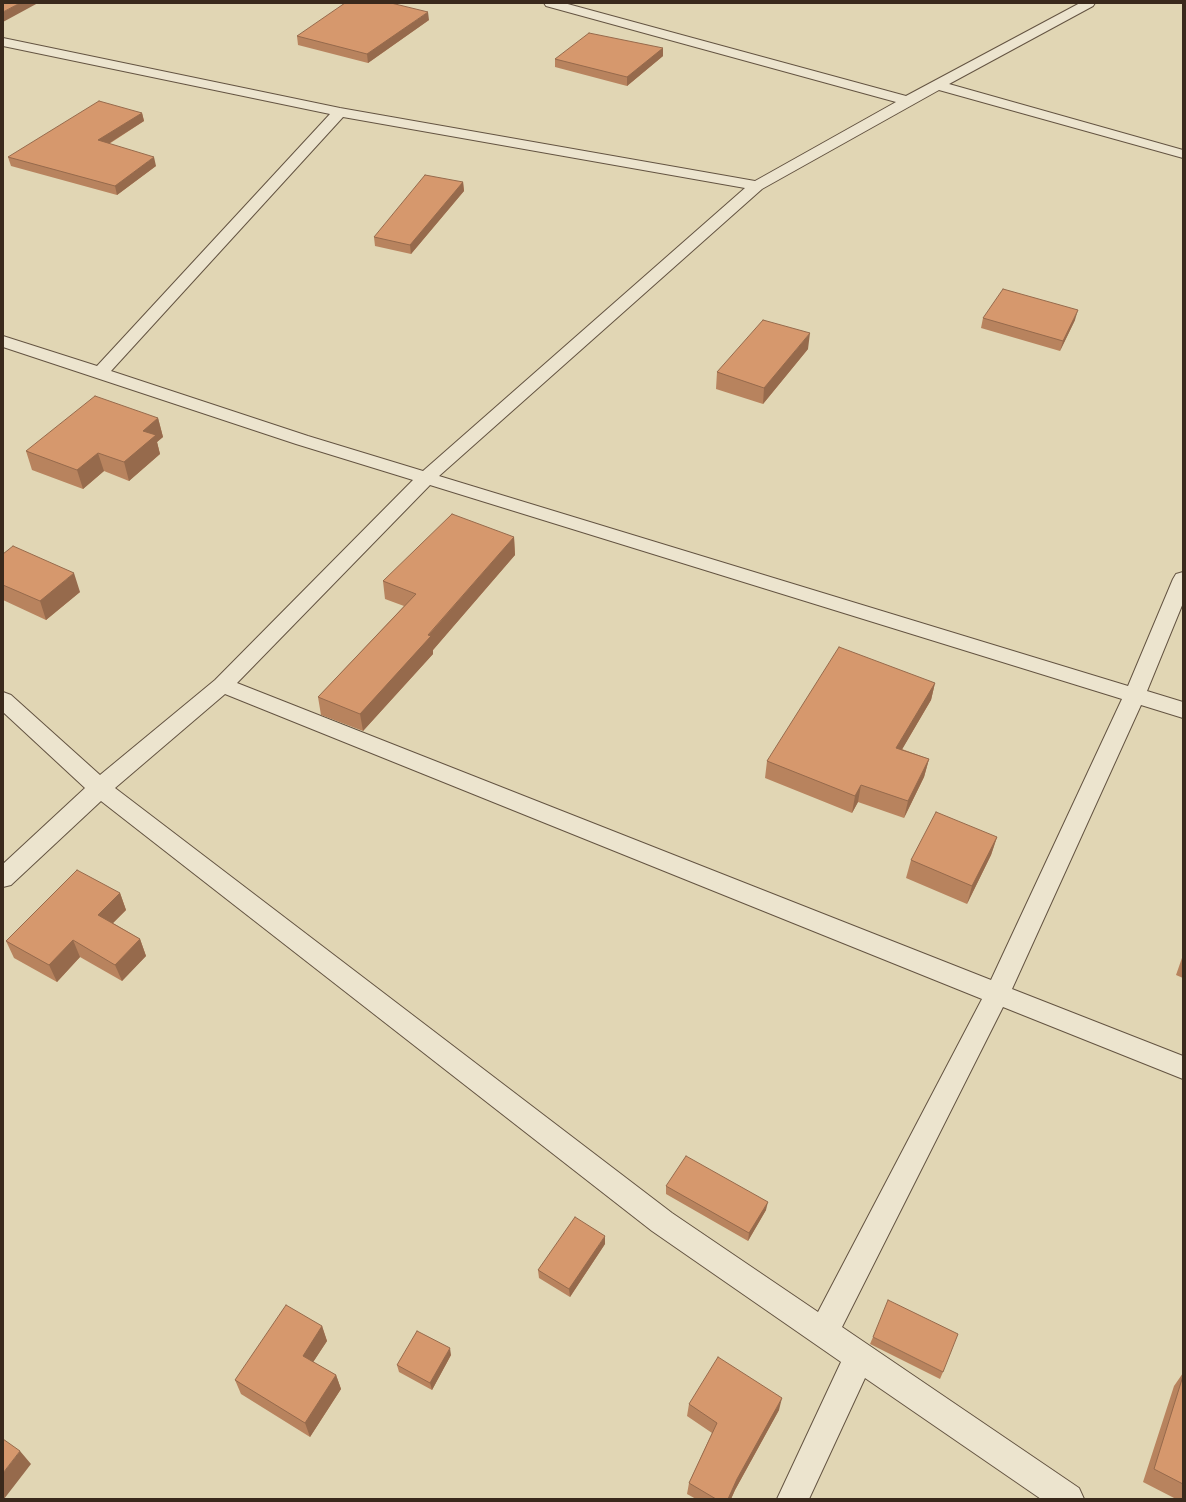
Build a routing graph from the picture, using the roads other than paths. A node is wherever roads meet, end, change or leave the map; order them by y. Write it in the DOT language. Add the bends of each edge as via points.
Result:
graph roads {
  1 [pos="550,3"];
  2 [pos="1089,3"];
  3 [pos="3,42"];
  4 [pos="938,85"];
  5 [pos="908,101"];
  6 [pos="340,112"];
  7 [pos="1183,154"];
  8 [pos="756,186"];
  9 [pos="3,340"];
  10 [pos="100,373"];
  11 [pos="426,478"];
  12 [pos="1183,579"];
  13 [pos="222,685"];
  14 [pos="1134,696"];
  15 [pos="3,700"];
  16 [pos="1183,710"];
  17 [pos="100,788"];
  18 [pos="3,878"];
  19 [pos="997,994"];
  20 [pos="1183,1068"];
  21 [pos="823,1333"];
  22 [pos="858,1357"];
  23 [pos="793,1499"];
  24 [pos="1068,1499"];
  1 -- 5 [label="street"];
  2 -- 4 [label="street"];
  3 -- 6 [label="street"];
  4 -- 5 [label="street"];
  4 -- 7 [label="street"];
  5 -- 8 [label="street"];
  6 -- 8 [label="street"];
  6 -- 10 [label="street"];
  8 -- 11 [label="street"];
  9 -- 10 [label="street"];
  10 -- 11 [label="street"];
  11 -- 13 [label="street"];
  11 -- 14 [label="street"];
  12 -- 14 [label="street"];
  13 -- 17 [label="street"];
  13 -- 19 [label="street"];
  14 -- 16 [label="street"];
  14 -- 19 [label="street"];
  15 -- 17 [label="street"];
  17 -- 18 [label="street"];
  17 -- 21 [label="street" via="662,1222"];
  19 -- 20 [label="street"];
  19 -- 21 [label="street"];
  21 -- 22 [label="street"];
  22 -- 23 [label="street"];
  22 -- 24 [label="street"];
}
